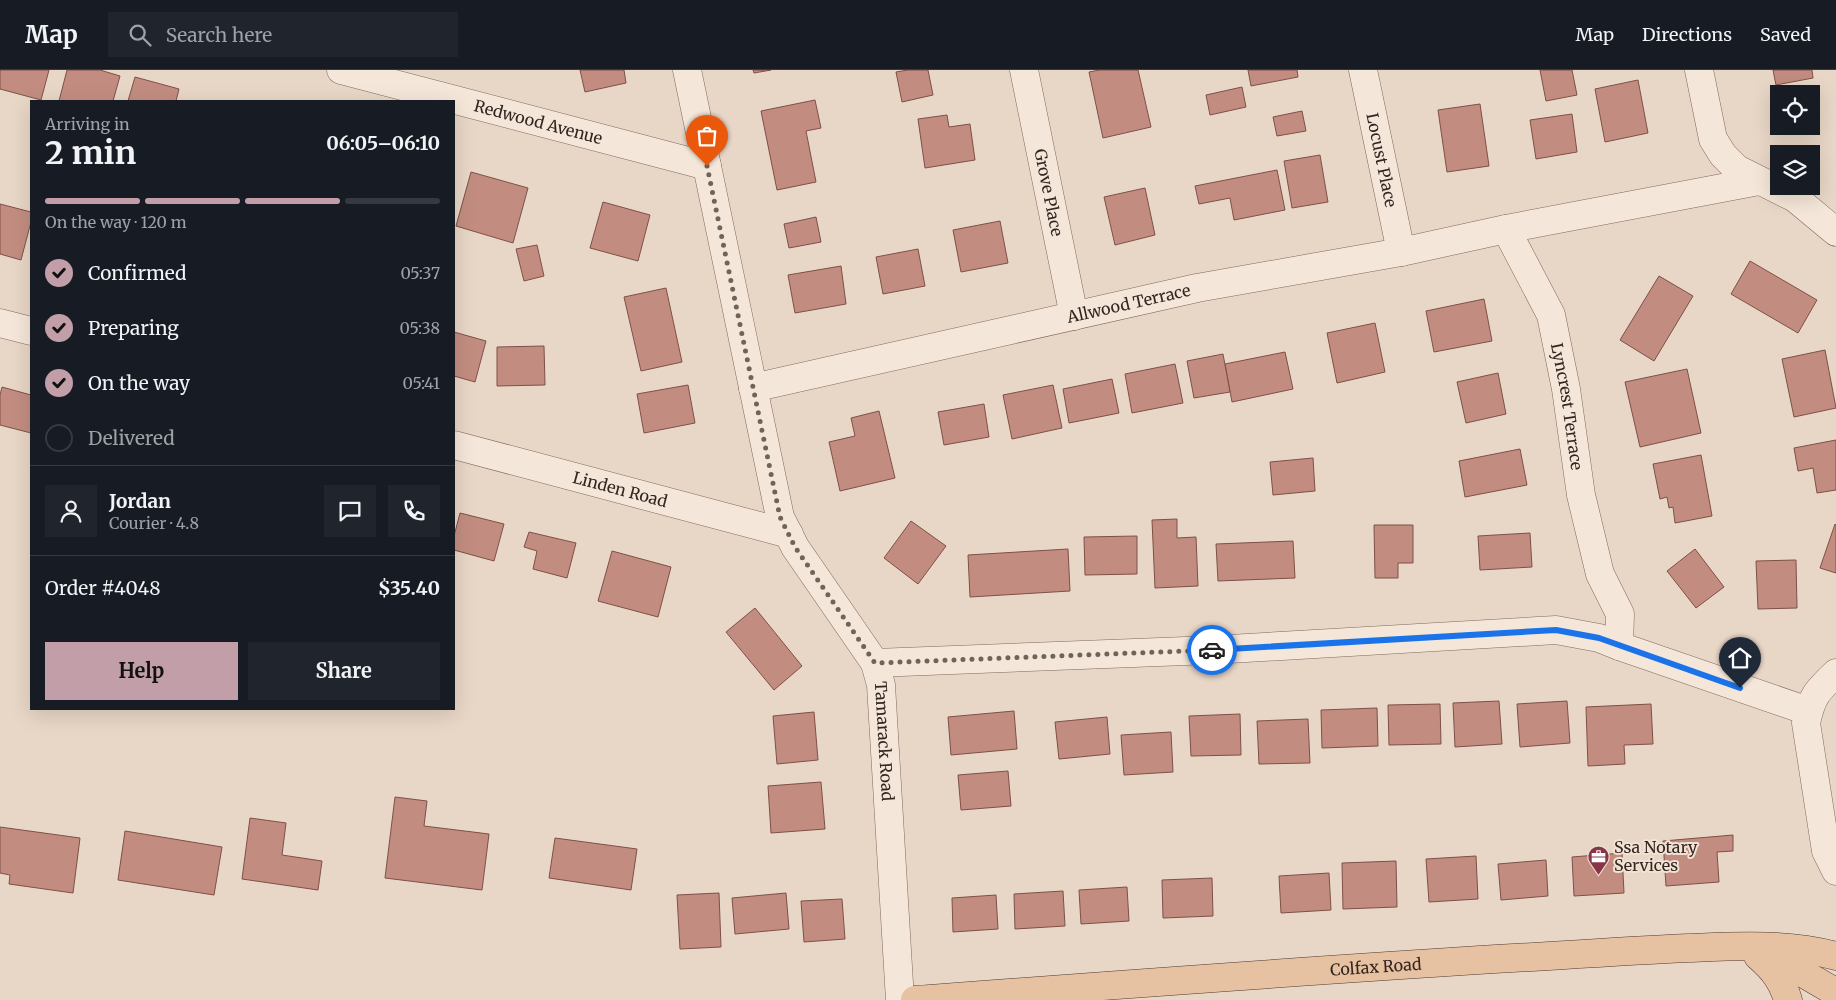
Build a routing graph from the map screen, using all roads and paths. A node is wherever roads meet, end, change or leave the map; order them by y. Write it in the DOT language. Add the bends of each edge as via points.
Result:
graph roads {
  1 [pos="341,70"];
  2 [pos="687,70"];
  3 [pos="1024,70"];
  4 [pos="1363,70"];
  5 [pos="1700,70"];
  6 [pos="707,166"];
  7 [pos="1760,180"];
  8 [pos="1506,230"];
  9 [pos="1836,232"];
  10 [pos="1401,252"];
  11 [pos="1074,316"];
  12 [pos="0,323"];
  13 [pos="30,331"];
  14 [pos="753,388"];
  15 [pos="455,445"];
  16 [pos="789,534"];
  17 [pos="1619,646"];
  18 [pos="875,663"];
  19 [pos="1836,673"];
  20 [pos="1808,711"];
  21 [pos="1831,861"];
  22 [pos="1836,937"];
  23 [pos="1756,946"];
  24 [pos="1836,956"];
  25 [pos="1836,990"];
  26 [pos="900,1000"];
  27 [pos="915,1000"];
  28 [pos="1788,1000"];
  1 -- 6 [label="street, Redwood Avenue"];
  2 -- 6 [label="street, Tamarack Road"];
  3 -- 11 [label="street, Grove Place"];
  4 -- 10 [label="street, Locust Place"];
  5 -- 7 [label="street" via="1713,139 1737,169"];
  6 -- 14 [label="street, Tamarack Road"];
  7 -- 8 [label="street"];
  7 -- 9 [label="street" via="1795,198"];
  8 -- 10 [label="street, Allwood Terrace"];
  8 -- 17 [label="street, Lyncrest Terrace" via="1551,315 1566,389 1581,495 1600,574 1620,614"];
  10 -- 11 [label="street, Allwood Terrace" via="1197,288"];
  11 -- 14 [label="street, Allwood Terrace"];
  12 -- 13 [label="street"];
  14 -- 16 [label="street, Tamarack Road" via="780,517"];
  15 -- 16 [label="street, Linden Road"];
  16 -- 18 [label="street, Tamarack Road"];
  17 -- 18 [label="street" via="1599,638 1556,630 1212,650"];
  17 -- 20 [label="street"];
  18 -- 26 [label="street, Tamarack Road" via="881,685"];
  19 -- 20 [label="street" via="1818,691"];
  20 -- 21 [label="street" via="1806,732"];
  22 -- 23 [label="main road"];
  23 -- 24 [label="main road, Colfax Road" via="1802,949"];
  23 -- 25 [label="main road"];
  23 -- 27 [label="main road, Colfax Road" via="1439,962"];
  23 -- 28 [label="main road" via="1785,989"];
}
